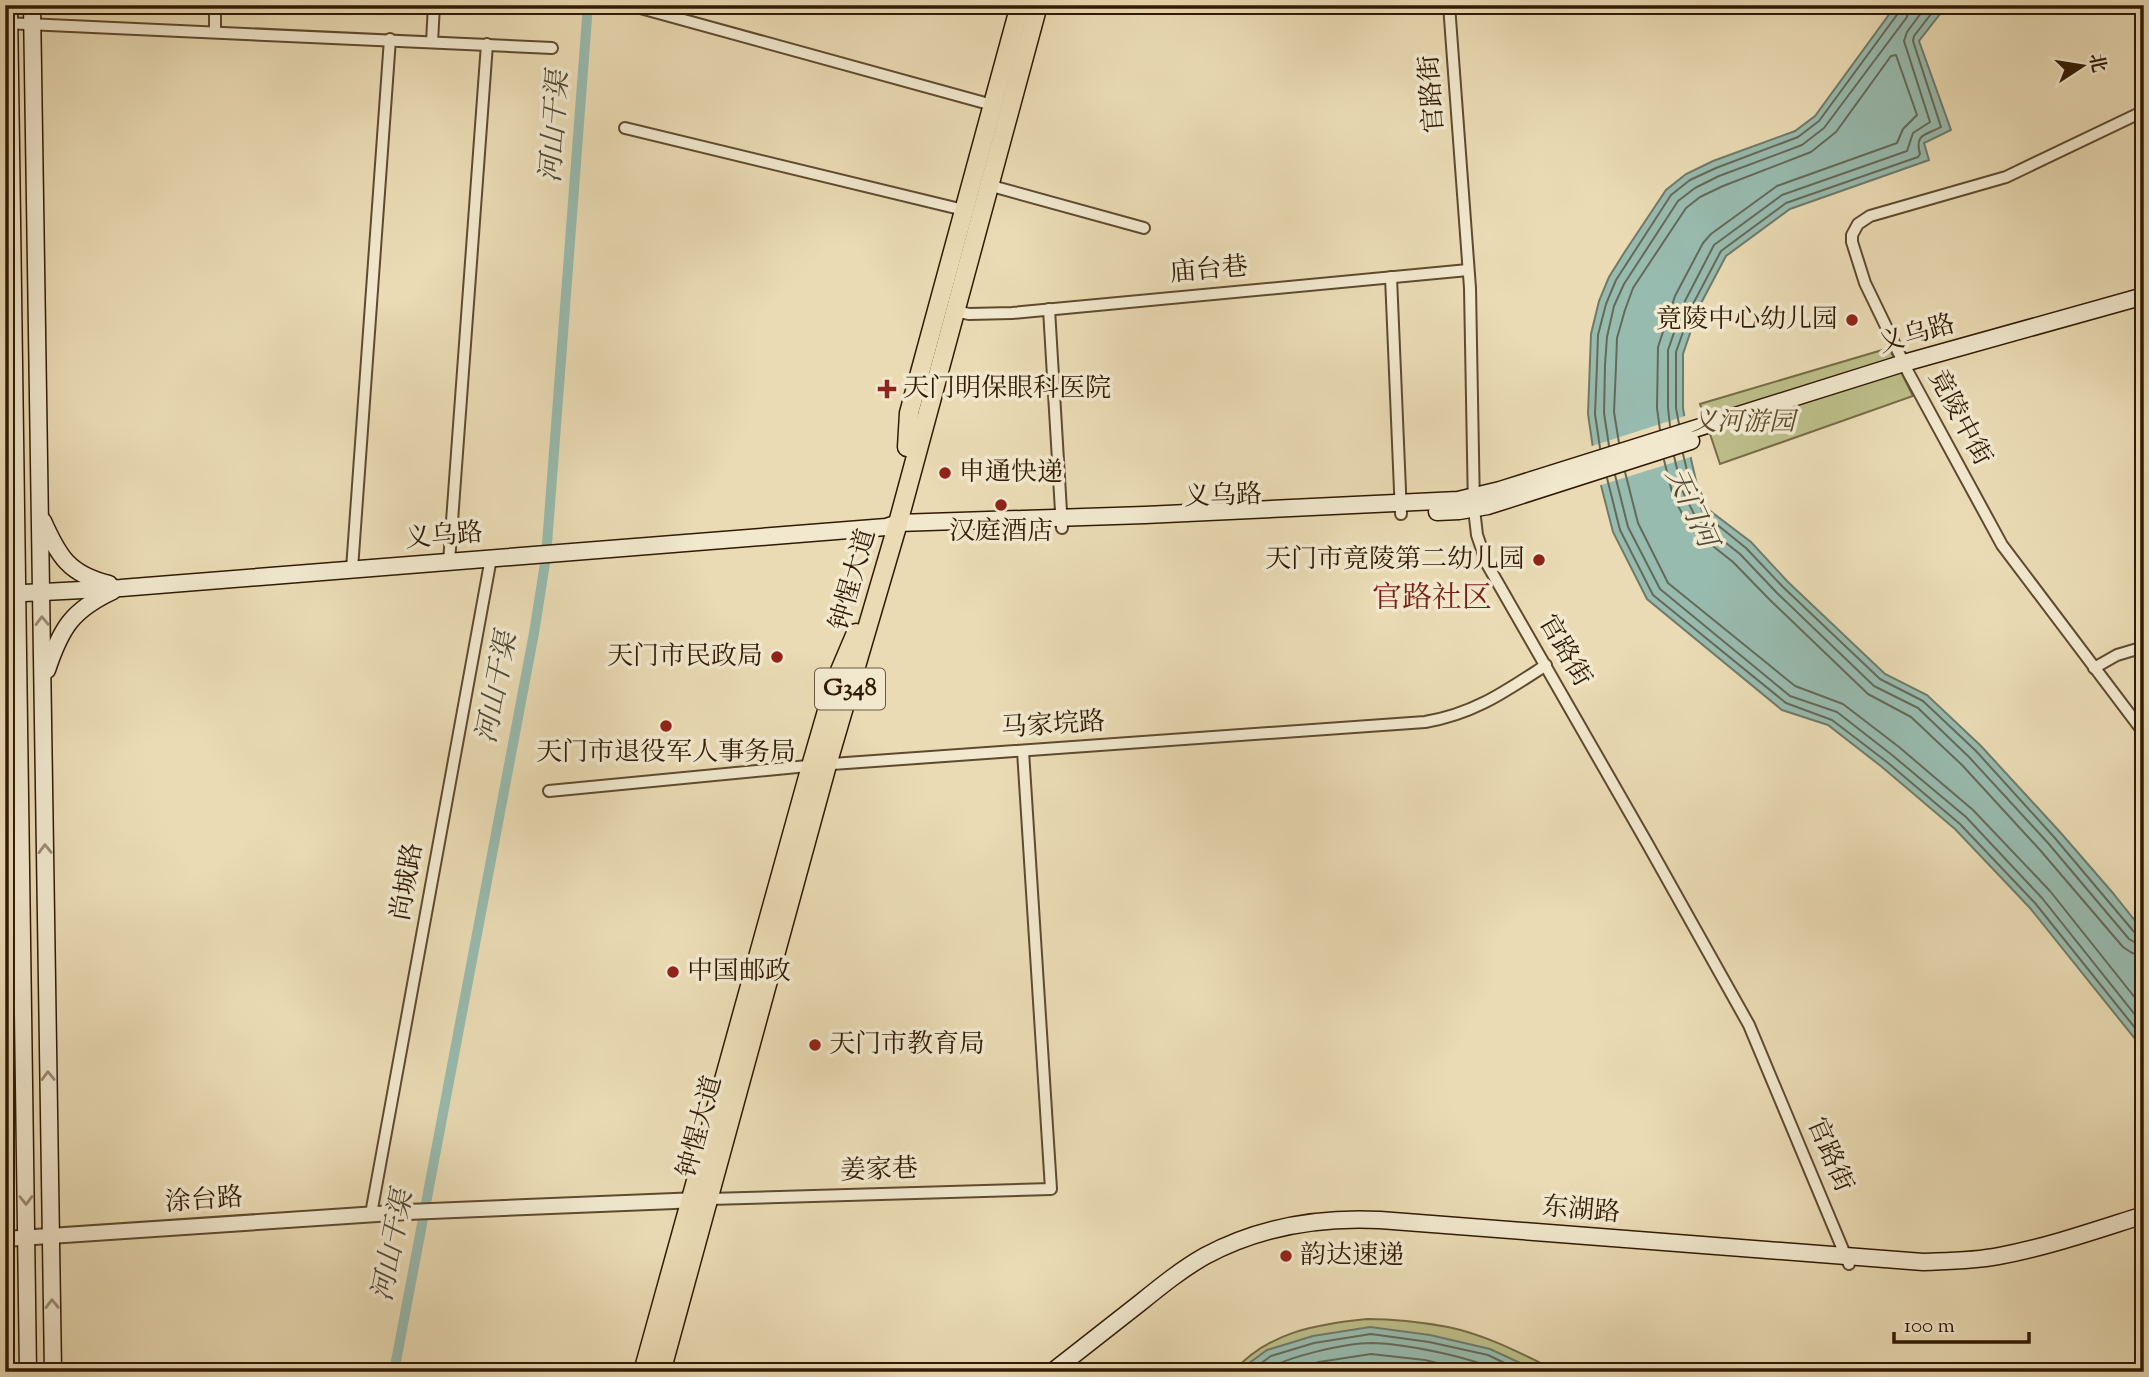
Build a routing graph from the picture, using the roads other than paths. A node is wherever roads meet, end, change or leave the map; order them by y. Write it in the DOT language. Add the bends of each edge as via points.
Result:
graph roads {
  1 [pos="9,5"];
  2 [pos="32,5"];
  3 [pos="215,5"];
  4 [pos="434,5"];
  5 [pos="1020,5"];
  6 [pos="1027,5"];
  7 [pos="1038,5"];
  8 [pos="1045,5"];
  9 [pos="1449,5"];
  10 [pos="633,6"];
  11 [pos="7,23"];
  12 [pos="33,24"];
  13 [pos="215,32"];
  14 [pos="390,40"];
  15 [pos="432,42"];
  16 [pos="487,44"];
  17 [pos="552,48"];
  18 [pos="996,106"];
  19 [pos="2144,111"];
  20 [pos="625,128"];
  21 [pos="992,186"];
  22 [pos="967,211"];
  23 [pos="1144,228"];
  24 [pos="1468,270"];
  25 [pos="1391,277"];
  26 [pos="2144,296"];
  27 [pos="2144,307"];
  28 [pos="1049,309"];
  29 [pos="957,311"];
  30 [pos="1906,367"];
  31 [pos="912,449"];
  32 [pos="1474,503"];
  33 [pos="1401,509"];
  34 [pos="40,514"];
  35 [pos="16,517"];
  36 [pos="1061,523"];
  37 [pos="893,527"];
  38 [pos="5,541"];
  39 [pos="491,558"];
  40 [pos="449,562"];
  41 [pos="352,569"];
  42 [pos="121,587"];
  43 [pos="41,592"];
  44 [pos="11,594"];
  45 [pos="2144,647"];
  46 [pos="5,653"];
  47 [pos="1546,665"];
  48 [pos="2094,668"];
  49 [pos="43,682"];
  50 [pos="18,683"];
  51 [pos="2144,733"];
  52 [pos="1023,751"];
  53 [pos="823,765"];
  54 [pos="549,791"];
  55 [pos="783,911"];
  56 [pos="704,1199"];
  57 [pos="371,1214"];
  58 [pos="2144,1215"];
  59 [pos="2144,1226"];
  60 [pos="51,1236"];
  61 [pos="27,1237"];
  62 [pos="5,1239"];
  63 [pos="1848,1261"];
  64 [pos="28,1372"];
  65 [pos="53,1372"];
  66 [pos="643,1372"];
  67 [pos="651,1372"];
  68 [pos="661,1372"];
  69 [pos="668,1372"];
  70 [pos="1052,1372"];
  71 [pos="1061,1372"];
  1 -- 11 [label="main road"];
  2 -- 12 [label="main road"];
  3 -- 13 [label="street"];
  4 -- 15 [label="street"];
  5 -- 18 [label="highway"];
  6 -- 18 [label="highway, 钟惺大道 / G348"];
  7 -- 21 [label="highway, 钟惺大道 / G348"];
  8 -- 21 [label="highway"];
  9 -- 24 [label="street, 官路街"];
  10 -- 18 [label="street"];
  11 -- 12 [label="street"];
  11 -- 35 [label="main road"];
  12 -- 13 [label="street"];
  12 -- 34 [label="main road"];
  13 -- 14 [label="street"];
  14 -- 15 [label="street"];
  14 -- 41 [label="street"];
  15 -- 16 [label="street"];
  16 -- 17 [label="street"];
  16 -- 40 [label="street"];
  18 -- 22 [label="highway, 钟惺大道 / G348"];
  19 -- 30 [label="street, 竟陵中街" via="2006,177 1870,216 1858,224 1852,242 1860,270"];
  20 -- 22 [label="street"];
  21 -- 23 [label="street"];
  21 -- 29 [label="highway, 钟惺大道 / G348"];
  22 -- 31 [label="highway, 钟惺大道 / G348"];
  24 -- 25 [label="street, 庙台巷"];
  24 -- 32 [label="street, 官路街"];
  25 -- 28 [label="street, 庙台巷"];
  25 -- 33 [label="street"];
  26 -- 30 [label="main road, 义乌路"];
  27 -- 30 [label="main road, 义乌路"];
  28 -- 29 [label="street, 庙台巷" via="992,314"];
  28 -- 36 [label="street"];
  29 -- 31 [label="highway, 钟惺大道 / G348"];
  30 -- 32 [label="main road, 义乌路"];
  30 -- 48 [label="street, 竟陵中街" via="2002,545"];
  31 -- 37 [label="highway, 钟惺大道 / G348"];
  32 -- 33 [label="main road, 义乌路" via="1448,501"];
  32 -- 47 [label="street, 官路街" via="1477,535 1487,564"];
  33 -- 36 [label="main road, 义乌路"];
  34 -- 42 [label="main road" via="64,561 90,579"];
  34 -- 43 [label="main road"];
  35 -- 38 [label="main road"];
  35 -- 44 [label="main road"];
  36 -- 37 [label="main road, 义乌路"];
  37 -- 39 [label="main road, 义乌路"];
  37 -- 53 [label="highway, 钟惺大道 / G348"];
  39 -- 40 [label="main road, 义乌路"];
  39 -- 57 [label="street, 尚城路"];
  40 -- 41 [label="main road, 义乌路"];
  41 -- 42 [label="main road, 义乌路"];
  42 -- 43 [label="main road, 义乌路"];
  42 -- 49 [label="main road" via="73,617 57,641"];
  43 -- 44 [label="main road, 义乌路"];
  49 -- 43 [label="main road, one-way"];
  44 -- 50 [label="main road"];
  45 -- 48 [label="street"];
  46 -- 50 [label="main road"];
  47 -- 52 [label="street, 马家垸路" via="1479,707 1434,720"];
  47 -- 63 [label="street, 官路街" via="1749,1026"];
  48 -- 51 [label="street, 竟陵中街"];
  60 -- 49 [label="main road, one-way"];
  50 -- 61 [label="main road, one-way"];
  52 -- 53 [label="street, 马家垸路"];
  52 -- 56 [label="street, 姜家巷" via="1051,1189"];
  53 -- 54 [label="street, 马家垸路"];
  53 -- 55 [label="highway, 钟惺大道 / G348"];
  55 -- 56 [label="highway, 钟惺大道 / G348" via="744,1083"];
  55 -- 56 [label="highway, 钟惺大道 / G348" via="739,1039"];
  56 -- 57 [label="street, 涂台路"];
  56 -- 66 [label="highway"];
  56 -- 67 [label="highway, 钟惺大道 / G348"];
  56 -- 68 [label="highway, 钟惺大道 / G348"];
  56 -- 69 [label="highway"];
  57 -- 60 [label="street, 涂台路"];
  58 -- 63 [label="main road, 东湖路" via="1989,1258"];
  59 -- 63 [label="main road, 东湖路" via="1980,1266 1923,1269"];
  60 -- 61 [label="street, 涂台路"];
  65 -- 60 [label="main road, one-way"];
  61 -- 62 [label="street, 涂台路"];
  61 -- 64 [label="main road"];
  63 -- 70 [label="main road, 东湖路" via="1380,1220 1317,1221 1253,1236 1204,1257"];
  63 -- 71 [label="main road, 东湖路" via="1361,1223 1317,1226 1265,1237 1207,1262"];
}
